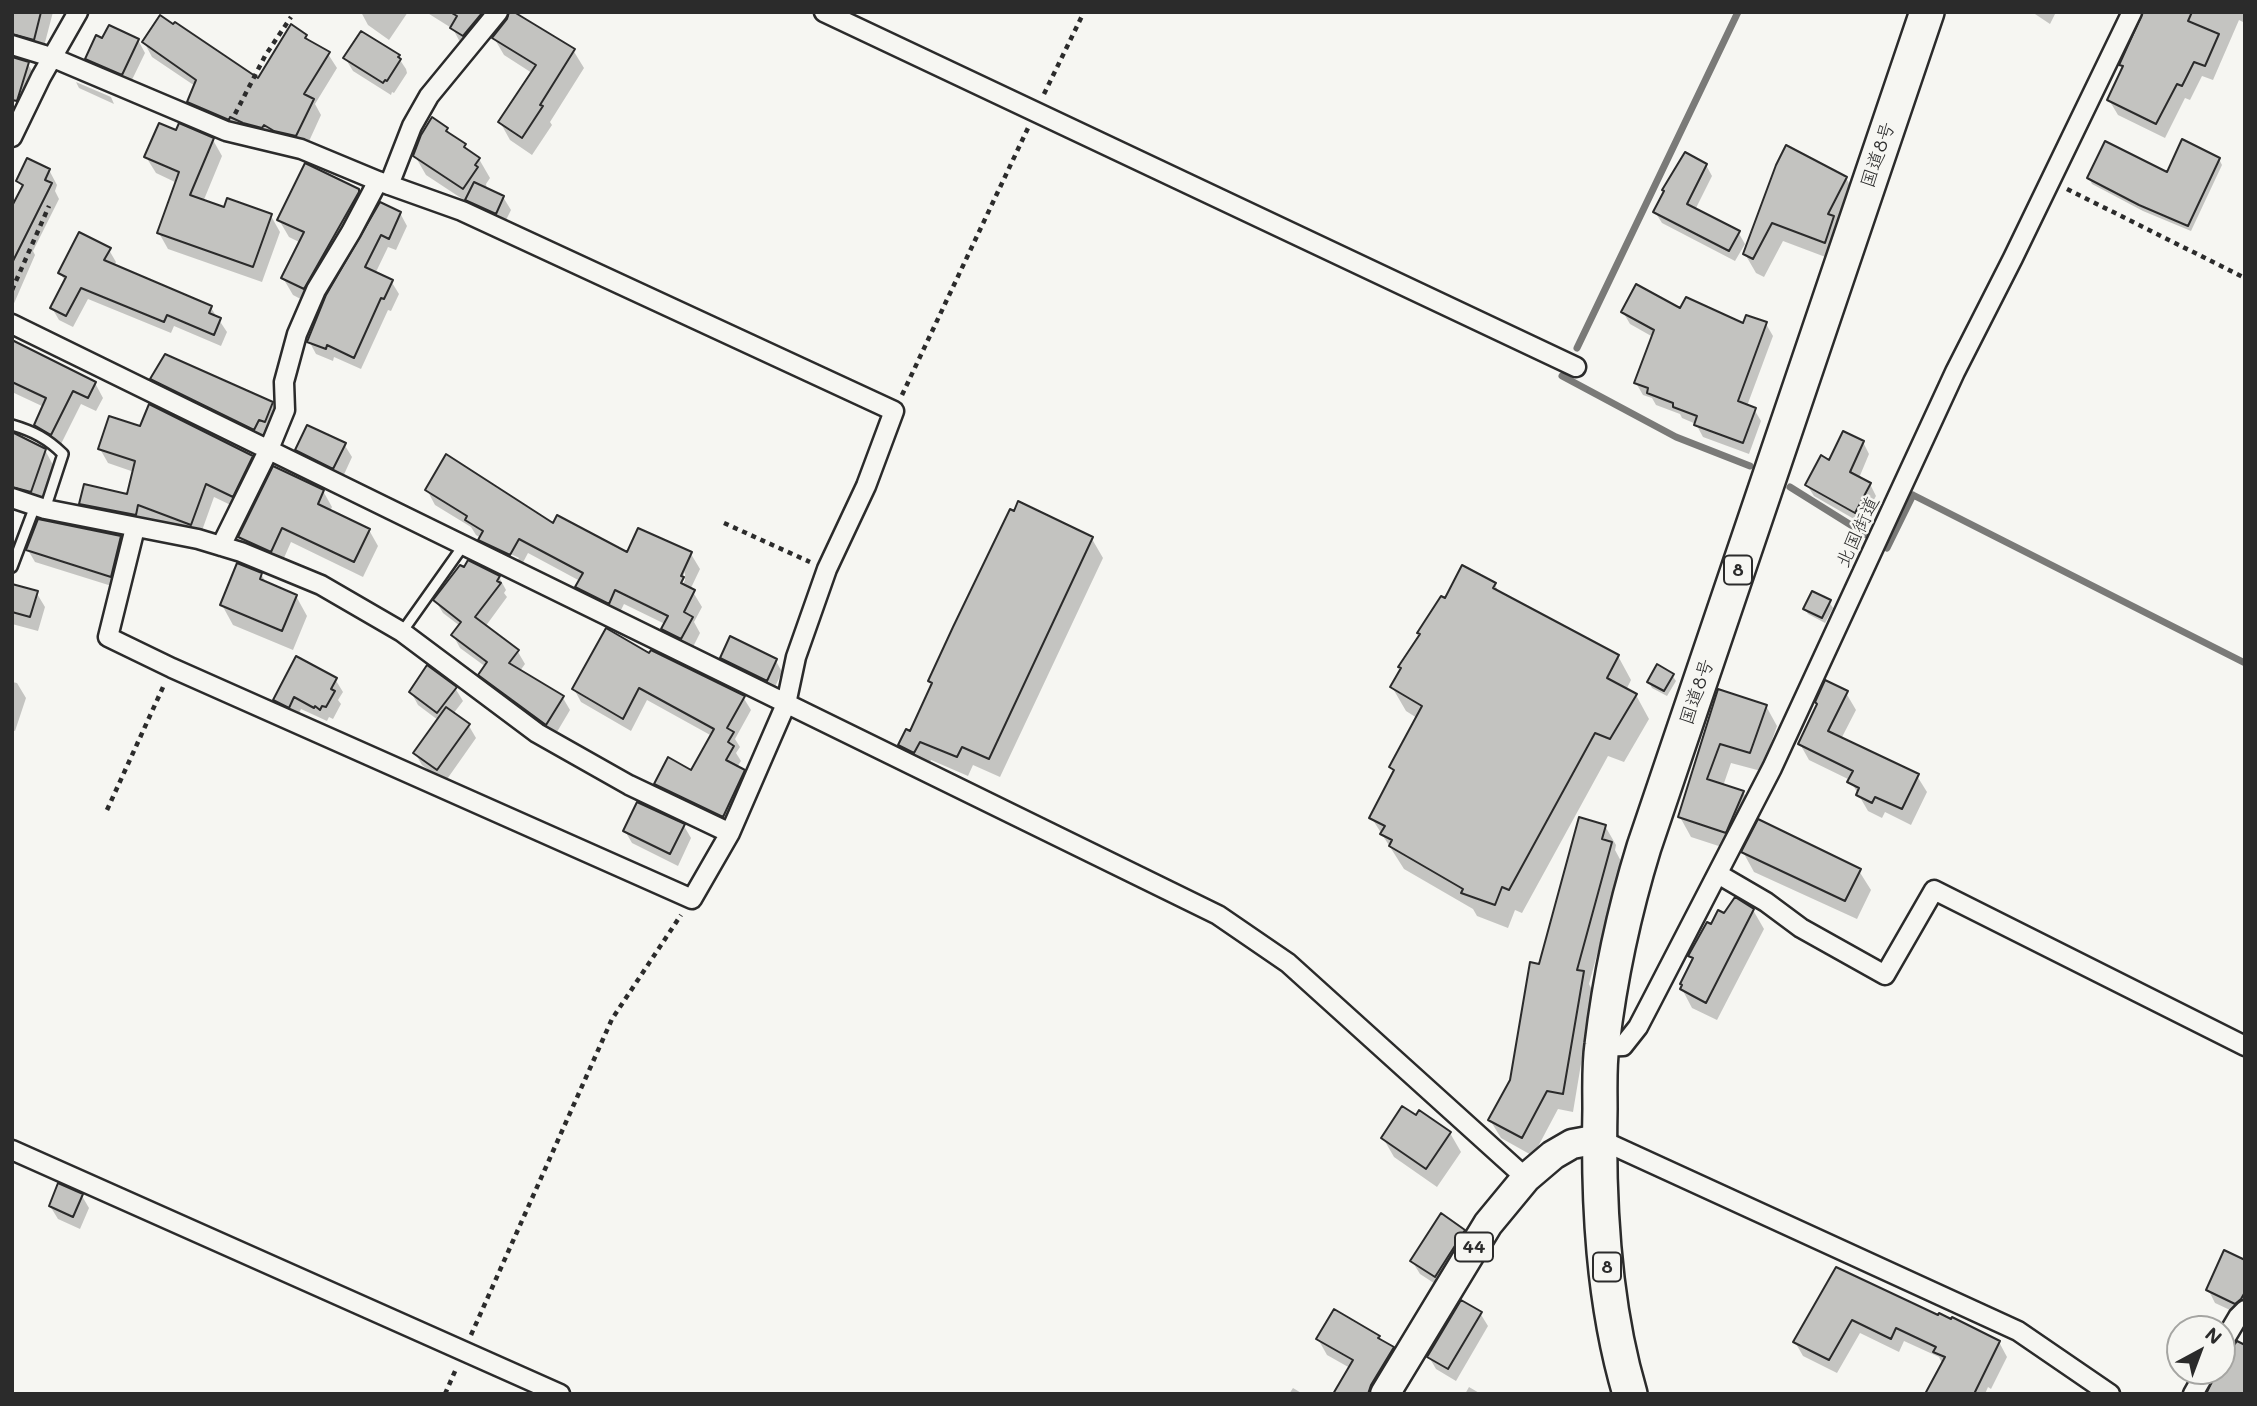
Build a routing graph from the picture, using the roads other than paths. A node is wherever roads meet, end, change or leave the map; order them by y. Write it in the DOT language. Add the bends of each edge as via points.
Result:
graph roads {
  1 [pos="79,12"];
  2 [pos="498,12"];
  3 [pos="824,12"];
  4 [pos="1927,12"];
  5 [pos="2132,12"];
  6 [pos="12,45"];
  7 [pos="51,57"];
  8 [pos="12,137"];
  9 [pos="383,183"];
  10 [pos="12,324"];
  11 [pos="1576,366"];
  12 [pos="12,425"];
  13 [pos="269,449"];
  14 [pos="12,498"];
  15 [pos="40,507"];
  16 [pos="135,528"];
  17 [pos="463,545"];
  18 [pos="221,546"];
  19 [pos="12,567"];
  20 [pos="402,632"];
  21 [pos="786,704"];
  22 [pos="730,833"];
  23 [pos="1718,874"];
  24 [pos="2245,1046"];
  25 [pos="1601,1047"];
  26 [pos="1599,1139"];
  27 [pos="12,1150"];
  28 [pos="1526,1178"];
  29 [pos="560,1394"];
  30 [pos="1385,1394"];
  31 [pos="1630,1394"];
  32 [pos="2110,1394"];
  1 -- 7 [label="street"];
  2 -- 9 [label="street" via="429,96"];
  3 -- 11 [label="street"];
  4 -- 25 [label="highway, 国道8号 / 8" via="1644,847 1616,950"];
  5 -- 23 [label="street, 北国街道" via="1955,372 1772,768"];
  6 -- 7 [label="street"];
  7 -- 8 [label="street"];
  7 -- 9 [label="street" via="226,131 301,149"];
  9 -- 13 [label="street" via="316,290 297,334 284,382 285,410"];
  9 -- 21 [label="street" via="462,211 894,411 866,486 827,569 796,657"];
  10 -- 13 [label="street"];
  12 -- 15 [label="lane" via="52,442 63,454"];
  13 -- 17 [label="street"];
  13 -- 18 [label="street"];
  14 -- 15 [label="street"];
  15 -- 16 [label="street"];
  15 -- 19 [label="lane"];
  16 -- 18 [label="street"];
  16 -- 22 [label="street" via="107,637 692,899"];
  17 -- 20 [label="lane"];
  17 -- 21 [label="street"];
  18 -- 20 [label="street" via="321,585"];
  20 -- 22 [label="street" via="537,733 629,785"];
  21 -- 22 [label="street"];
  21 -- 28 [label="street" via="1218,915 1288,963"];
  23 -- 24 [label="street" via="1885,975 1934,890"];
  23 -- 25 [label="street, 北国街道" via="1638,1027 1623,1046"];
  25 -- 26 [label="highway, 国道8号 / 8"];
  26 -- 28 [label="main road, 44" via="1572,1144"];
  26 -- 31 [label="highway, 国道8号 / 8" via="1611,1304"];
  26 -- 32 [label="street" via="2018,1331"];
  27 -- 29 [label="street"];
  28 -- 30 [label="main road, 44" via="1488,1224"];
}
